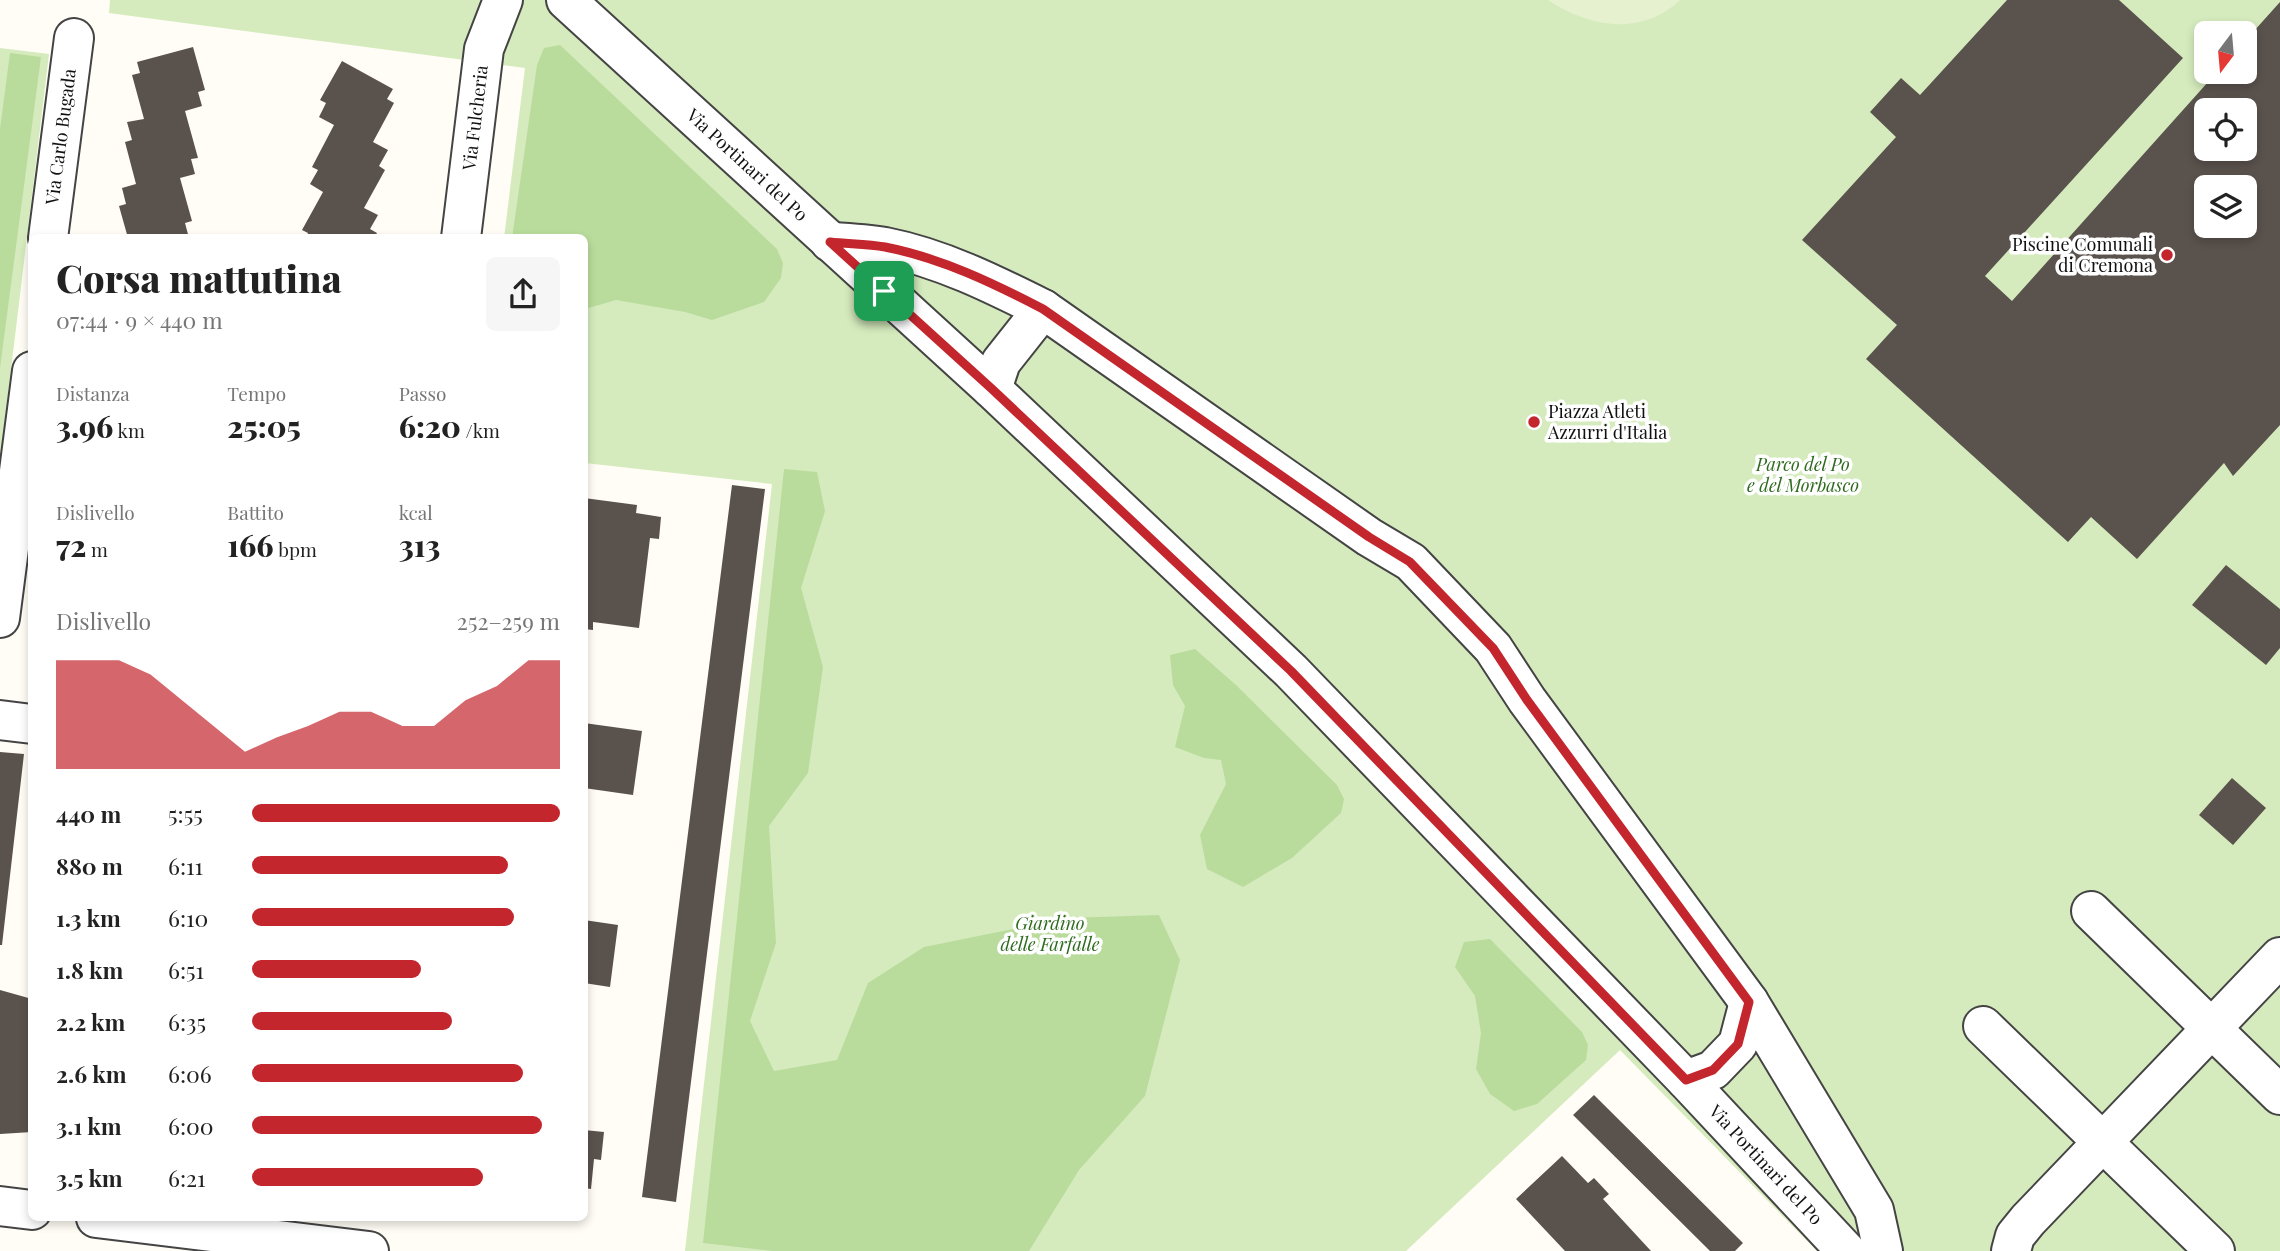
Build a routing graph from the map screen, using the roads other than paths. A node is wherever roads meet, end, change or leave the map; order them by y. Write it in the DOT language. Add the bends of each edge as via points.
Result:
graph roads {
  1 [pos="503,0"];
  2 [pos="566,0"];
  3 [pos="74,37"];
  4 [pos="49,234"];
  5 [pos="461,234"];
  6 [pos="830,242"];
  7 [pos="1043,309"];
  8 [pos="992,389"];
  9 [pos="28,402"];
  10 [pos="0,618"];
  11 [pos="0,720"];
  12 [pos="28,723"];
  13 [pos="2091,911"];
  14 [pos="2280,957"];
  15 [pos="1749,1002"];
  16 [pos="1983,1026"];
  17 [pos="2212,1028"];
  18 [pos="1686,1080"];
  19 [pos="2280,1095"];
  20 [pos="2103,1142"];
  21 [pos="0,1206"];
  22 [pos="28,1210"];
  23 [pos="131,1221"];
  24 [pos="330,1238"];
  25 [pos="369,1251"];
  26 [pos="1846,1251"];
  27 [pos="1883,1251"];
  28 [pos="2011,1251"];
  29 [pos="2215,1251"];
  1 -- 5 [label="street, Via Fulcheria" via="484,49"];
  2 -- 6 [label="street, Via Portinari del Po"];
  3 -- 4 [label="street, Via Carlo Bugada"];
  6 -- 7 [label="street" via="885,247 940,262"];
  6 -- 8 [label="street, Via Portinari del Po"];
  7 -- 8 [label="street" via="1001,362"];
  7 -- 15 [label="street" via="1410,562 1493,648"];
  8 -- 18 [label="street, Via Portinari del Po" via="1291,671"];
  9 -- 10 [label="street"];
  11 -- 12 [label="street"];
  13 -- 17 [label="street"];
  14 -- 17 [label="street"];
  15 -- 18 [label="street" via="1738,1044 1713,1070"];
  15 -- 27 [label="street" via="1874,1210"];
  16 -- 20 [label="street"];
  17 -- 19 [label="street"];
  17 -- 20 [label="street"];
  18 -- 26 [label="street, Via Portinari del Po"];
  20 -- 28 [label="street" via="2014,1236"];
  20 -- 29 [label="street"];
  21 -- 22 [label="street"];
  23 -- 24 [label="street"];
  24 -- 25 [label="street"];
}
